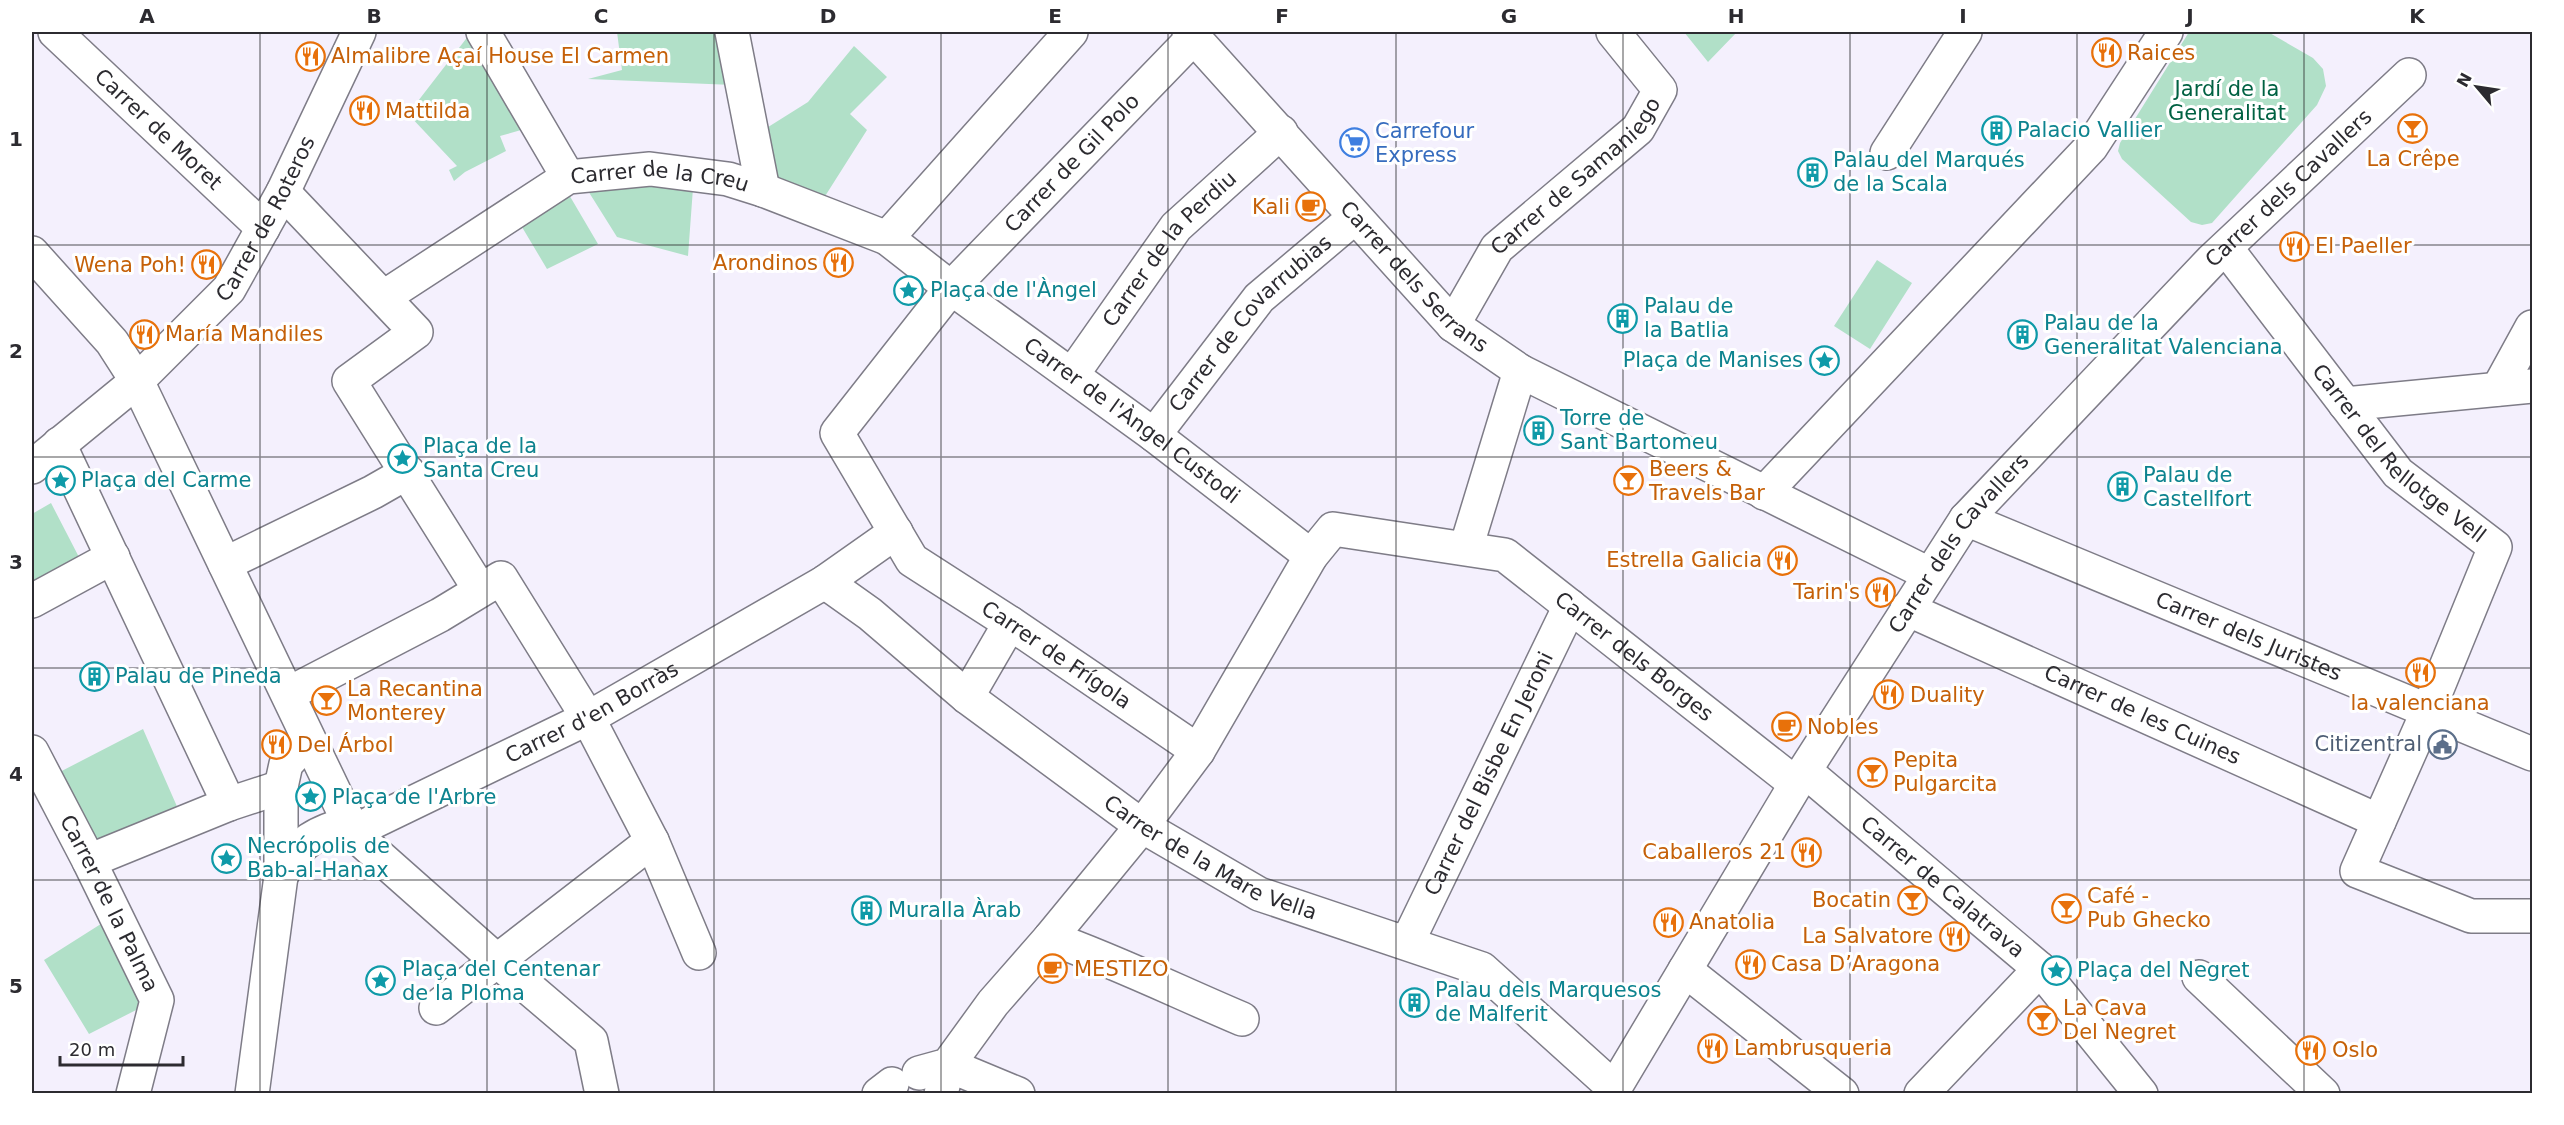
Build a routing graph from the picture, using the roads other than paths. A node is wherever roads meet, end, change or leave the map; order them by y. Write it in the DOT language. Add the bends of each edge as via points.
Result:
graph roads {
  1 [pos="55,32"];
  2 [pos="483,32"];
  3 [pos="732,32"];
  4 [pos="1071,32"];
  5 [pos="1613,32"];
  6 [pos="1965,32"];
  7 [pos="2166,32"];
  8 [pos="1191,34"];
  9 [pos="347,37"];
  10 [pos="2409,75"];
  11 [pos="1281,132"];
  12 [pos="1887,153"];
  13 [pos="568,177"];
  14 [pos="763,190"];
  15 [pos="283,192"];
  16 [pos="1355,217"];
  17 [pos="263,228"];
  18 [pos="887,238"];
  19 [pos="2226,248"];
  20 [pos="32,254"];
  21 [pos="951,288"];
  22 [pos="389,303"];
  23 [pos="1454,325"];
  24 [pos="2532,327"];
  25 [pos="1520,371"];
  26 [pos="1072,375"];
  27 [pos="137,381"];
  28 [pos="2532,386"];
  29 [pos="2498,390"];
  30 [pos="2345,404"];
  31 [pos="1154,435"];
  32 [pos="59,444"];
  33 [pos="32,467"];
  34 [pos="408,472"];
  35 [pos="1764,494"];
  36 [pos="1966,519"];
  37 [pos="897,532"];
  38 [pos="1466,548"];
  39 [pos="1311,556"];
  40 [pos="225,564"];
  41 [pos="117,566"];
  42 [pos="1929,574"];
  43 [pos="825,582"];
  44 [pos="491,584"];
  45 [pos="32,601"];
  46 [pos="1570,606"];
  47 [pos="1907,609"];
  48 [pos="1010,623"];
  49 [pos="288,694"];
  50 [pos="967,697"];
  51 [pos="2428,711"];
  52 [pos="588,718"];
  53 [pos="308,740"];
  54 [pos="1198,751"];
  55 [pos="32,752"];
  56 [pos="2532,754"];
  57 [pos="1801,777"];
  58 [pos="281,787"];
  59 [pos="229,804"];
  60 [pos="2379,820"];
  61 [pos="1142,826"];
  62 [pos="356,834"];
  63 [pos="652,842"];
  64 [pos="89,861"];
  65 [pos="281,876"];
  66 [pos="2532,916"];
  67 [pos="1050,938"];
  68 [pos="1407,943"];
  69 [pos="699,953"];
  70 [pos="496,960"];
  71 [pos="2040,969"];
  72 [pos="1685,970"];
  73 [pos="2199,977"];
  74 [pos="435,1008"];
  75 [pos="1242,1018"];
  76 [pos="916,1082"];
  77 [pos="1613,1091"];
  78 [pos="134,1094"];
  79 [pos="252,1094"];
  80 [pos="602,1094"];
  81 [pos="1018,1094"];
  82 [pos="1842,1094"];
  83 [pos="1921,1094"];
  84 [pos="2141,1094"];
  85 [pos="2323,1094"];
  1 -- 17 [label="street, Carrer de Moret"];
  2 -- 13 [label="street"];
  3 -- 14 [label="street"];
  4 -- 18 [label="street"];
  5 -- 23 [label="street, Carrer de Samaniego" via="1660,90 1638,129 1497,248"];
  6 -- 12 [label="street"];
  7 -- 35 [label="street" via="2091,147"];
  8 -- 11 [label="street, Carrer dels Serrans"];
  8 -- 21 [label="street, Carrer de Gil Polo"];
  9 -- 15 [label="street, Carrer de Roteros"];
  10 -- 19 [label="street, Carrer dels Cavallers"];
  11 -- 16 [label="street, Carrer dels Serrans"];
  11 -- 26 [label="street, Carrer de la Perdiu" via="1176,227"];
  13 -- 14 [label="street, Carrer de la Creu" via="651,169 728,179"];
  13 -- 22 [label="street, Carrer de la Creu"];
  14 -- 18 [label="street, Carrer de la Creu"];
  15 -- 17 [label="street, Carrer de Roteros"];
  15 -- 22 [label="street"];
  16 -- 23 [label="street, Carrer dels Serrans"];
  16 -- 31 [label="street, Carrer de Covarrubias" via="1259,298"];
  17 -- 27 [label="street, Carrer de Roteros" via="229,289"];
  18 -- 21 [label="street"];
  19 -- 30 [label="street, Carrer del Rellotge Vell"];
  19 -- 36 [label="street, Carrer dels Cavallers"];
  20 -- 27 [label="street" via="112,342"];
  21 -- 26 [label="street, Carrer de l'Àngel Custodi"];
  21 -- 37 [label="street" via="837,433"];
  22 -- 34 [label="street" via="416,332 349,381"];
  23 -- 25 [label="street, Carrer dels Serrans"];
  24 -- 29 [label="street"];
  25 -- 35 [label="street, Carrer dels Serrans"];
  25 -- 38 [label="street"];
  26 -- 31 [label="street, Carrer de l'Àngel Custodi"];
  27 -- 32 [label="street"];
  27 -- 40 [label="street"];
  28 -- 29 [label="street"];
  29 -- 30 [label="street"];
  30 -- 51 [label="street, Carrer del Rellotge Vell" via="2398,473 2494,547"];
  31 -- 39 [label="street, Carrer de l'Àngel Custodi"];
  32 -- 33 [label="street"];
  32 -- 41 [label="street"];
  34 -- 40 [label="street"];
  34 -- 44 [label="street"];
  35 -- 42 [label="street"];
  36 -- 42 [label="street, Carrer dels Cavallers"];
  36 -- 51 [label="street, Carrer dels Juristes"];
  37 -- 43 [label="street, Carrer d'en Borràs"];
  37 -- 48 [label="street, Carrer de Frígola" via="912,560"];
  38 -- 39 [label="street, Carrer dels Borges" via="1333,529"];
  38 -- 46 [label="street, Carrer dels Borges" via="1505,555"];
  39 -- 54 [label="street"];
  40 -- 49 [label="street"];
  41 -- 45 [label="street"];
  41 -- 59 [label="street"];
  42 -- 47 [label="street, Carrer dels Cavallers"];
  43 -- 50 [label="street, Carrer de la Mare Vella" via="870,614"];
  43 -- 52 [label="street, Carrer d'en Borràs"];
  44 -- 49 [label="street"];
  44 -- 52 [label="street"];
  46 -- 57 [label="street, Carrer dels Borges"];
  46 -- 68 [label="street, Carrer del Bisbe En Jeroni"];
  47 -- 57 [label="street, Carrer dels Cavallers"];
  47 -- 60 [label="street, Carrer de les Cuines"];
  48 -- 50 [label="street"];
  48 -- 54 [label="street, Carrer de Frígola"];
  49 -- 53 [label="street"];
  50 -- 61 [label="street, Carrer de la Mare Vella"];
  51 -- 56 [label="street, Carrer dels Juristes"];
  51 -- 60 [label="street, Carrer del Rellotge Vell"];
  52 -- 62 [label="street, Carrer d'en Borràs" via="371,823"];
  52 -- 63 [label="street"];
  53 -- 58 [label="street" via="286,764"];
  53 -- 62 [label="street"];
  54 -- 61 [label="street"];
  55 -- 64 [label="street, Carrer de la Palma"];
  57 -- 71 [label="street, Carrer de Calatrava"];
  57 -- 72 [label="street, Carrer dels Cavallers"];
  58 -- 59 [label="street"];
  58 -- 65 [label="street"];
  59 -- 64 [label="street"];
  60 -- 66 [label="street, Carrer del Rellotge Vell" via="2357,871 2471,916"];
  61 -- 67 [label="street"];
  61 -- 68 [label="street, Carrer de la Mare Vella" via="1259,894"];
  62 -- 65 [label="street" via="340,826 314,834 295,850"];
  62 -- 70 [label="street"];
  63 -- 69 [label="street"];
  63 -- 70 [label="street"];
  64 -- 78 [label="street, Carrer de la Palma" via="157,1000"];
  65 -- 79 [label="street"];
  67 -- 75 [label="street"];
  67 -- 76 [label="street"];
  68 -- 77 [label="street, Carrer de la Mare Vella" via="1482,969"];
  70 -- 74 [label="street"];
  70 -- 80 [label="street" via="591,1041"];
  71 -- 83 [label="street"];
  71 -- 84 [label="street, Carrer de Calatrava"];
  72 -- 77 [label="street, Carrer dels Cavallers"];
  72 -- 82 [label="street"];
  73 -- 85 [label="street"];
  76 -- 81 [label="street"];
}
